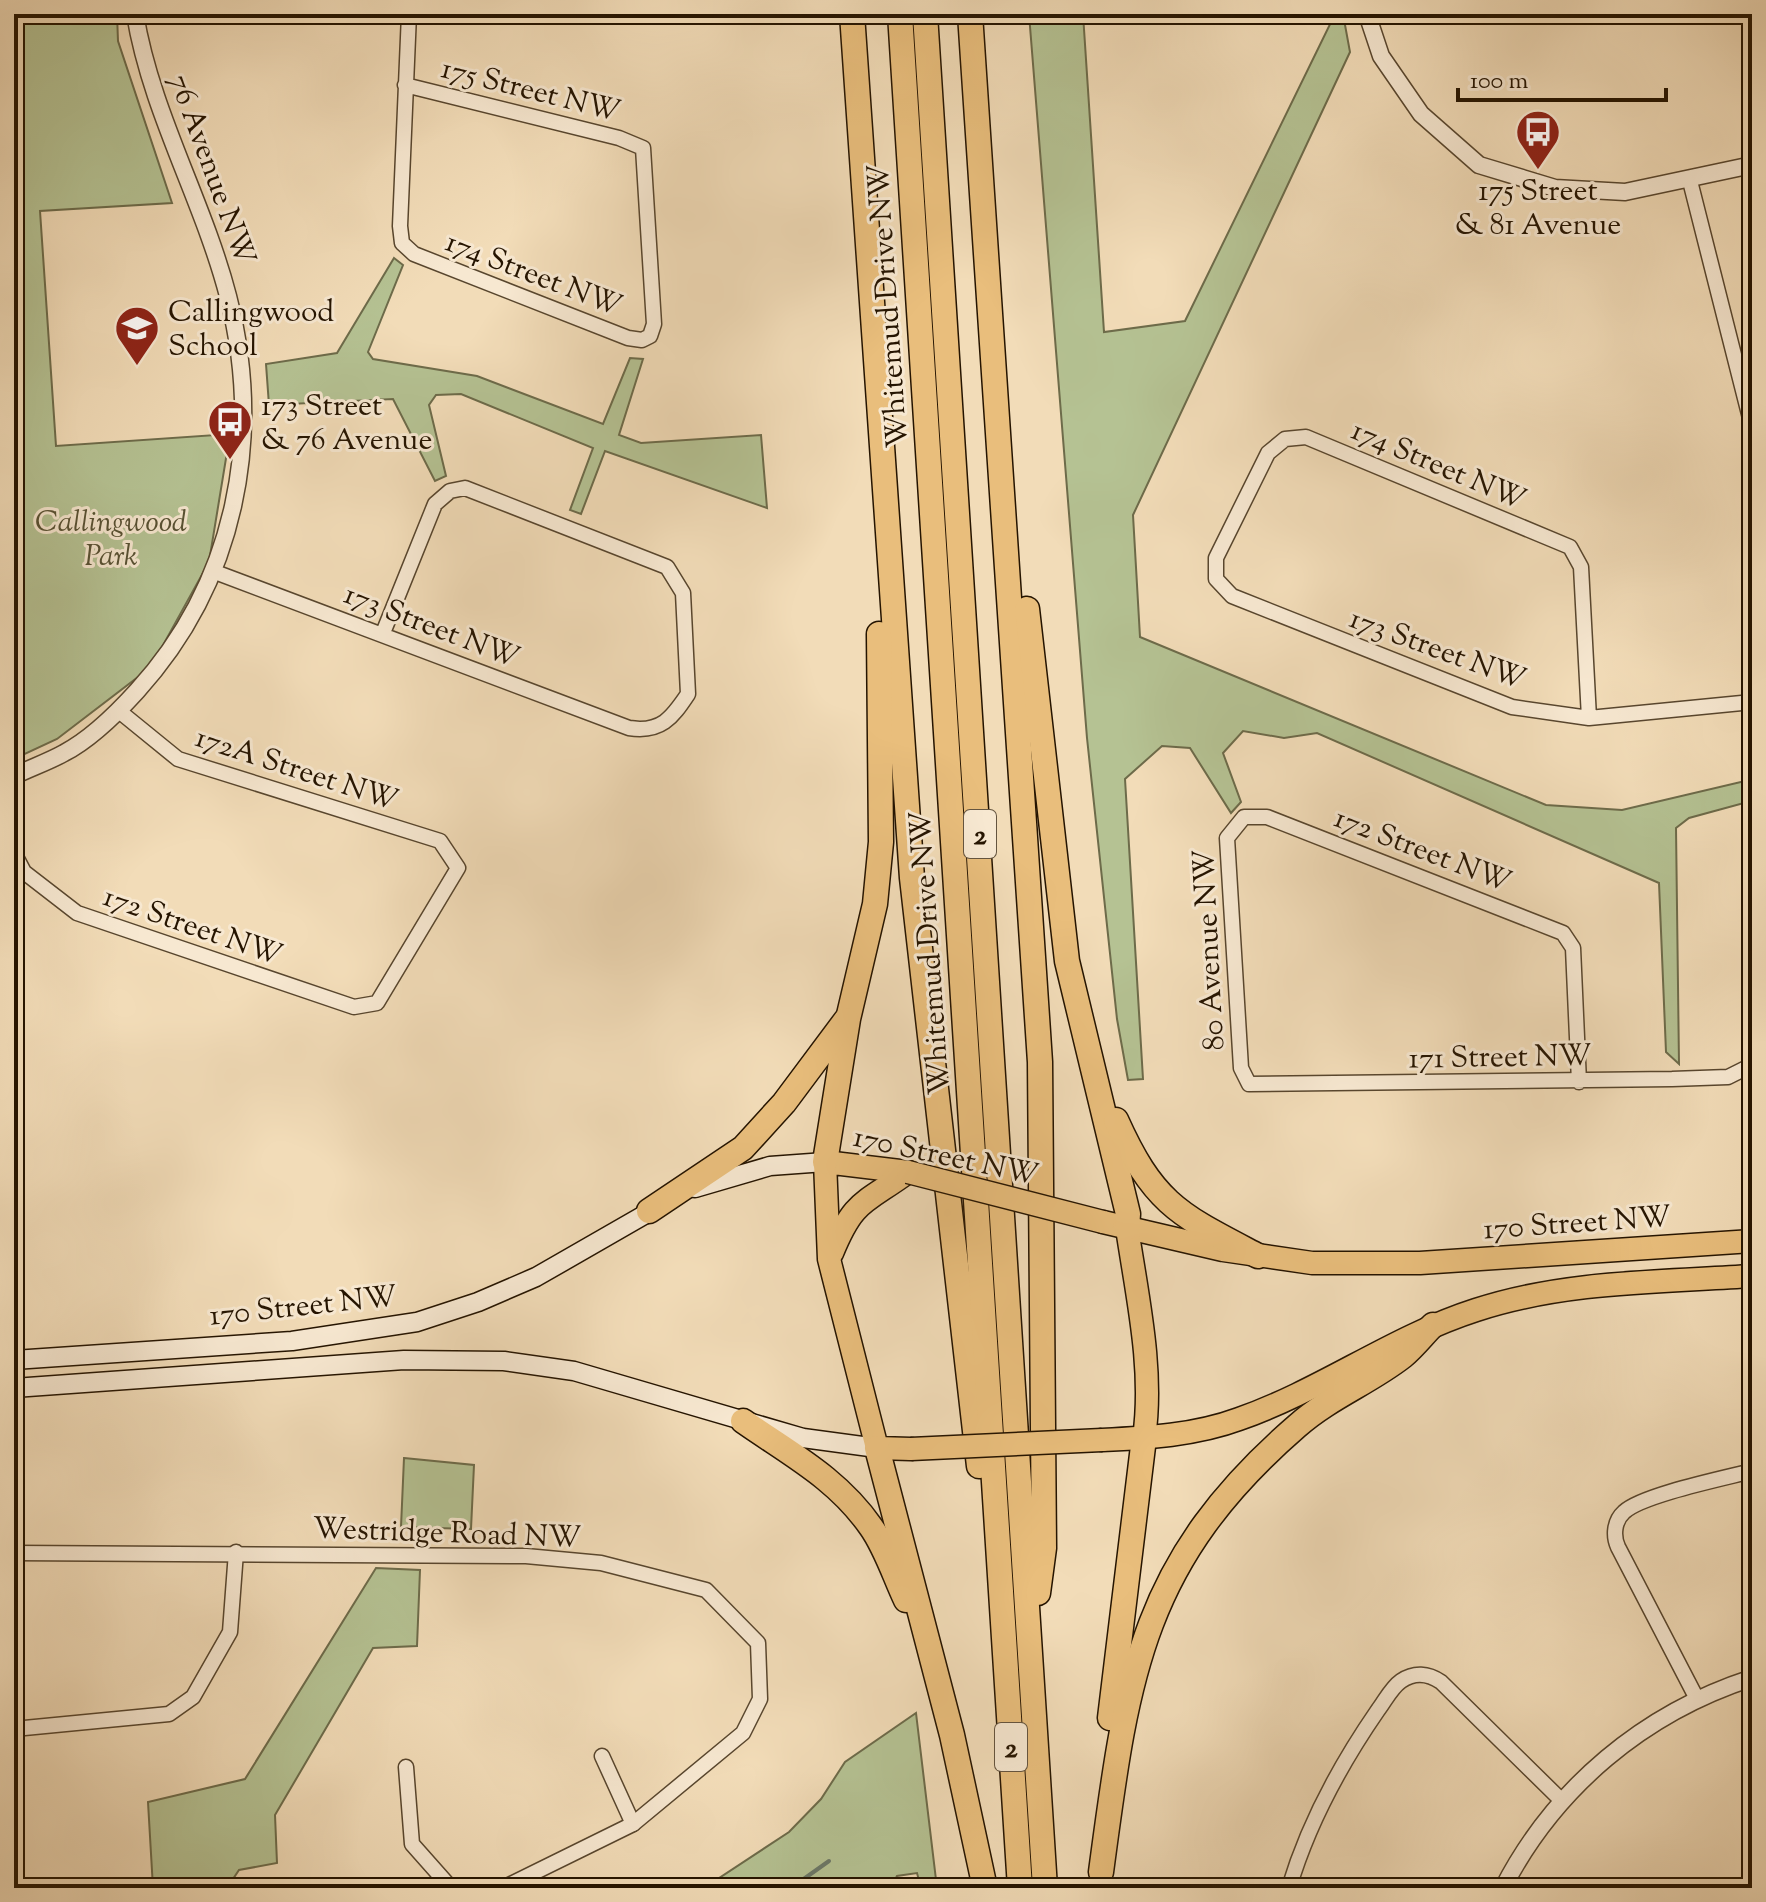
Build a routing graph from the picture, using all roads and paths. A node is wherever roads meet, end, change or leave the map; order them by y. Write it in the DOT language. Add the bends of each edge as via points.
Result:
graph roads {
  1 [pos="135,14"];
  2 [pos="409,14"];
  3 [pos="849,14"];
  4 [pos="900,14"];
  5 [pos="925,14"];
  6 [pos="970,14"];
  7 [pos="977,14"];
  8 [pos="1367,14"];
  9 [pos="405,85"];
  10 [pos="979,145"];
  11 [pos="1752,165"];
  12 [pos="1690,181"];
  13 [pos="650,336"];
  14 [pos="1752,426"];
  15 [pos="881,471"];
  16 [pos="1006,509"];
  17 [pos="215,572"];
  18 [pos="1216,579"];
  19 [pos="383,633"];
  20 [pos="1752,702"];
  21 [pos="119,711"];
  22 [pos="1589,718"];
  23 [pos="14,776"];
  24 [pos="1244,817"];
  25 [pos="14,853"];
  26 [pos="377,1003"];
  27 [pos="848,1019"];
  28 [pos="1092,1058"];
  29 [pos="1751,1067"];
  30 [pos="1579,1082"];
  31 [pos="1249,1084"];
  32 [pos="825,1162"];
  33 [pos="908,1172"];
  34 [pos="649,1211"];
  35 [pos="1127,1228"];
  36 [pos="1752,1241"];
  37 [pos="1258,1256"];
  38 [pos="829,1259"];
  39 [pos="1752,1276"];
  40 [pos="1433,1325"];
  41 [pos="14,1360"];
  42 [pos="14,1388"];
  43 [pos="743,1421"];
  44 [pos="1144,1438"];
  45 [pos="877,1448"];
  46 [pos="1752,1471"];
  47 [pos="236,1552"];
  48 [pos="14,1553"];
  49 [pos="1003,1605"];
  50 [pos="926,1632"];
  51 [pos="1031,1655"];
  52 [pos="1752,1678"];
  53 [pos="1697,1699"];
  54 [pos="14,1729"];
  55 [pos="602,1756"];
  56 [pos="406,1767"];
  57 [pos="1561,1800"];
  58 [pos="633,1824"];
  59 [pos="1101,1880"];
  60 [pos="451,1888"];
  61 [pos="503,1888"];
  62 [pos="985,1888"];
  63 [pos="1020,1888"];
  64 [pos="1045,1888"];
  65 [pos="1289,1888"];
  66 [pos="1503,1888"];
  1 -- 17 [label="street, 76 Avenue NW" via="151,80 228,295 244,378 243,460"];
  2 -- 9 [label="street"];
  3 -- 15 [label="highway"];
  4 -- 49 [label="highway, Whitemud Drive NW / 2"];
  5 -- 51 [label="highway, Whitemud Drive NW / 2"];
  6 -- 10 [label="highway"];
  7 -- 10 [label="highway"];
  8 -- 12 [label="street" via="1381,56 1421,114 1479,165 1555,188 1625,192"];
  9 -- 13 [label="street, 174 Street NW" via="402,243 414,254 628,338"];
  9 -- 13 [label="street, 175 Street NW" via="643,148 654,324"];
  10 -- 16 [label="highway"];
  11 -- 12 [label="street"];
  12 -- 14 [label="street"];
  15 -- 27 [label="highway" via="881,842 875,904"];
  15 -- 49 [label="highway" via="930,1056 983,1502"];
  16 -- 28 [label="highway" via="1027,604 1067,961"];
  16 -- 51 [label="highway" via="1042,1129 1044,1548"];
  17 -- 19 [label="street, 173 Street NW"];
  17 -- 21 [label="street, 76 Avenue NW" via="169,655"];
  18 -- 22 [label="street, 173 Street NW" via="1232,596 1512,707"];
  18 -- 22 [label="street, 174 Street NW" via="1216,558 1268,453 1285,439 1306,437 1570,547 1581,567"];
  19 -- 19 [label="street, 173 Street NW" via="430,514 443,494 473,490 667,567 683,593 688,694 664,725 645,731 629,728"];
  20 -- 22 [label="street, 173 Street NW"];
  21 -- 23 [label="street, 76 Avenue NW" via="66,752"];
  21 -- 26 [label="street, 172A Street NW" via="178,759 440,841 458,868"];
  24 -- 30 [label="street, 172 Street NW" via="1267,817 1563,933 1573,948"];
  24 -- 31 [label="street, 80 Avenue NW" via="1227,838 1241,1068"];
  25 -- 26 [label="street, 172 Street NW" via="24,872 77,913 354,1007"];
  27 -- 32 [label="highway"];
  27 -- 34 [label="highway" via="743,1148"];
  28 -- 35 [label="highway"];
  28 -- 37 [label="highway" via="1124,1137 1157,1193 1191,1222"];
  29 -- 30 [label="street, 171 Street NW" via="1728,1077"];
  30 -- 31 [label="street, 171 Street NW"];
  32 -- 33 [label="main road, 170 Street NW"];
  32 -- 34 [label="main road, 170 Street NW" via="728,1175"];
  32 -- 38 [label="main road"];
  33 -- 35 [label="main road, 170 Street NW, bridge"];
  33 -- 38 [label="main road" via="846,1218"];
  34 -- 41 [label="main road, 170 Street NW" via="536,1277 417,1322 292,1341"];
  35 -- 37 [label="main road, 170 Street NW"];
  35 -- 44 [label="main road" via="1142,1331"];
  36 -- 37 [label="main road, 170 Street NW" via="1420,1263 1312,1263"];
  38 -- 45 [label="main road"];
  39 -- 40 [label="main road, 170 Street NW" via="1564,1290 1517,1298"];
  40 -- 44 [label="main road, 170 Street NW" via="1266,1410 1221,1425"];
  40 -- 59 [label="highway" via="1403,1356 1334,1397 1255,1463 1205,1519 1177,1564 1147,1626 1126,1701"];
  42 -- 43 [label="main road, 170 Street NW" via="404,1360 504,1361 574,1371"];
  43 -- 45 [label="main road, 170 Street NW" via="803,1438"];
  43 -- 50 [label="highway" via="818,1469 847,1496 873,1529 905,1600"];
  44 -- 45 [label="main road, 170 Street NW, bridge"];
  44 -- 59 [label="highway" via="1106,1756"];
  45 -- 50 [label="highway"];
  46 -- 53 [label="street" via="1643,1502 1625,1511 1616,1526 1618,1547"];
  47 -- 48 [label="street, Westridge Road NW"];
  47 -- 54 [label="street" via="230,1632 193,1697 169,1714"];
  47 -- 58 [label="street, Westridge Road NW" via="526,1556 601,1563 706,1590 758,1643 760,1699 743,1733"];
  49 -- 63 [label="highway, Whitemud Drive NW / 2"];
  50 -- 62 [label="highway"];
  51 -- 64 [label="highway, Whitemud Drive NW / 2"];
  52 -- 53 [label="street"];
  53 -- 57 [label="street" via="1632,1736"];
  55 -- 58 [label="street"];
  56 -- 60 [label="street" via="412,1844"];
  57 -- 65 [label="street" via="1436,1678 1420,1674 1396,1684 1346,1759 1308,1834"];
  57 -- 66 [label="street"];
  58 -- 61 [label="street, Westridge Road NW"];
}
